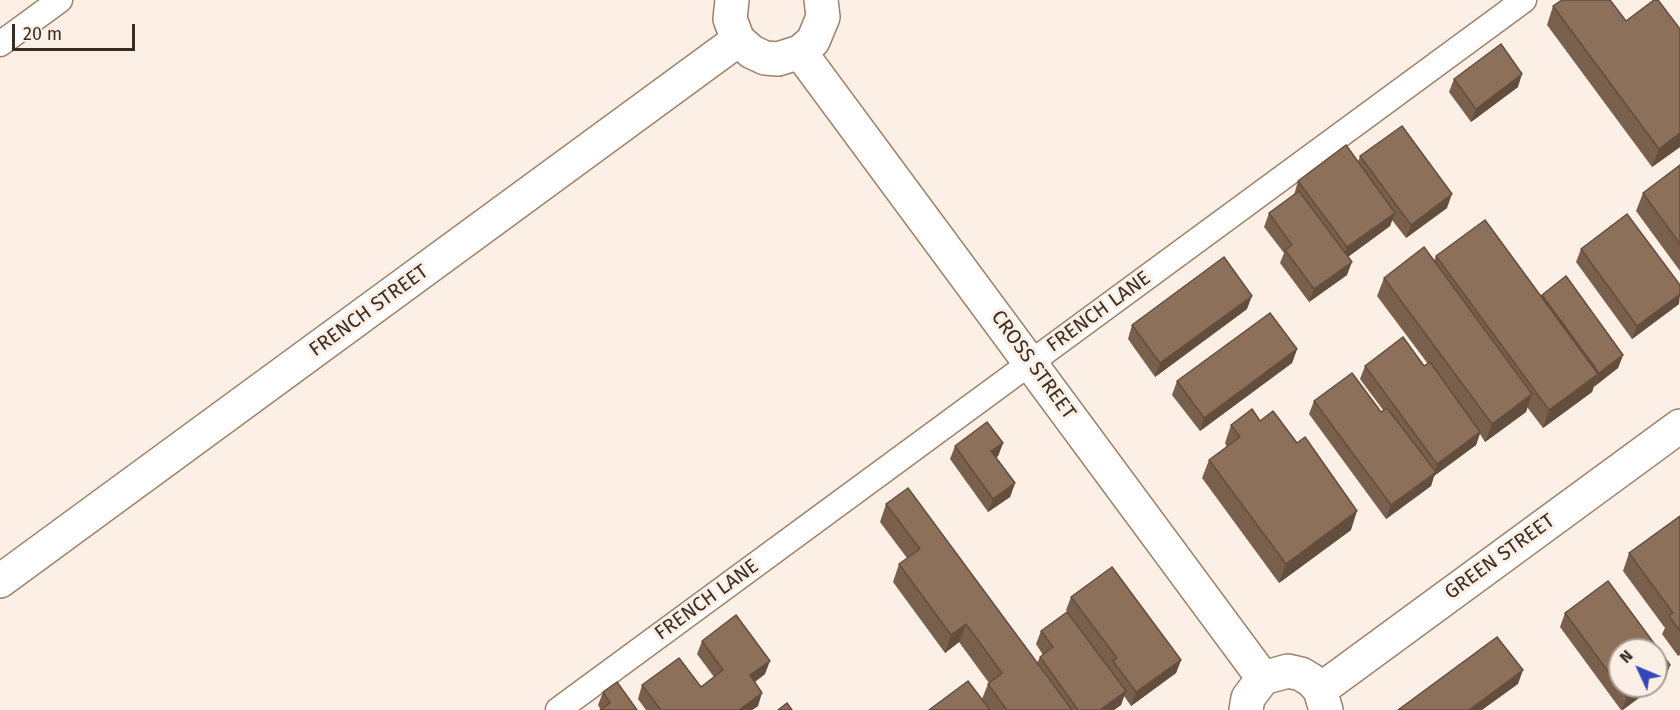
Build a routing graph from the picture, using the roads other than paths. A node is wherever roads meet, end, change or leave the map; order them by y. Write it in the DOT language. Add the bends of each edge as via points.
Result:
graph roads {
  1 [pos="60,0"];
  2 [pos="732,0"];
  3 [pos="821,0"];
  4 [pos="1524,0"];
  5 [pos="738,40"];
  6 [pos="0,45"];
  7 [pos="800,52"];
  8 [pos="1031,362"];
  9 [pos="1680,426"];
  10 [pos="0,581"];
  11 [pos="1263,678"];
  12 [pos="1323,700"];
  13 [pos="558,710"];
  14 [pos="1246,710"];
  1 -- 6 [label="lane"];
  2 -- 5 [label="street" via="730,19"];
  3 -- 7 [label="street" via="823,17 819,30"];
  4 -- 8 [label="lane, FRENCH LANE"];
  5 -- 7 [label="street" via="765,58 778,59"];
  5 -- 10 [label="street, FRENCH STREET"];
  7 -- 8 [label="street, CROSS STREET"];
  8 -- 11 [label="street, CROSS STREET"];
  8 -- 13 [label="lane, FRENCH LANE"];
  9 -- 12 [label="street, GREEN STREET"];
  11 -- 12 [label="street" via="1294,672 1311,680"];
  11 -- 14 [label="street" via="1248,698"];
}
